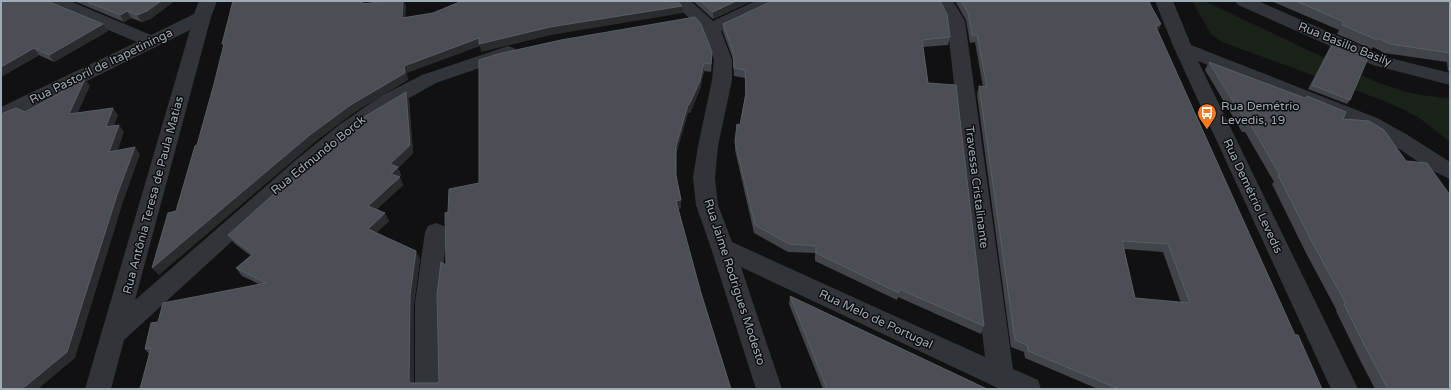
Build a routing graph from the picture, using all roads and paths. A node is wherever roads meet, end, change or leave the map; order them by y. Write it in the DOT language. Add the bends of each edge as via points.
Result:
graph roads {
  1 [pos="54,1"];
  2 [pos="680,1"];
  3 [pos="770,1"];
  4 [pos="944,1"];
  5 [pos="1164,1"];
  6 [pos="1244,1"];
  7 [pos="205,9"];
  8 [pos="676,21"];
  9 [pos="705,23"];
  10 [pos="150,41"];
  11 [pos="525,48"];
  12 [pos="1183,48"];
  13 [pos="1450,78"];
  14 [pos="1,115"];
  15 [pos="1450,171"];
  16 [pos="436,232"];
  17 [pos="723,248"];
  18 [pos="115,333"];
  19 [pos="1001,377"];
  20 [pos="96,386"];
  21 [pos="428,389"];
  22 [pos="769,389"];
  23 [pos="1028,389"];
  24 [pos="1345,389"];
  1 -- 10 [label="street"];
  2 -- 9 [label="street, Rua Jaime Rodrigues Modesto"];
  3 -- 9 [label="street"];
  4 -- 19 [label="street, Travessa Cristalinante" via="956,20"];
  5 -- 12 [label="street, Rua Demétrio Levedis"];
  6 -- 13 [label="street, Rua Basilio Basily" via="1380,61"];
  7 -- 10 [label="street, Rua Pastoril de Itapetininga"];
  7 -- 18 [label="street, Rua Antônia Teresa de Paula Matias"];
  8 -- 9 [label="street"];
  9 -- 17 [label="street, Rua Jaime Rodrigues Modesto" via="718,44 723,60 723,73 704,178 707,205"];
  10 -- 14 [label="street, Rua Pastoril de Itapetininga"];
  11 -- 18 [label="street, Rua Edmundo Borck" via="429,79 388,101 346,130 304,164"];
  12 -- 15 [label="street" via="1370,123"];
  12 -- 24 [label="street, Rua Demétrio Levedis"];
  16 -- 21 [label="street" via="427,303"];
  17 -- 19 [label="street, Rua Melo de Portugal"];
  17 -- 22 [label="street, Rua Jaime Rodrigues Modesto"];
  18 -- 20 [label="street, Rua Antônia Teresa de Paula Matias"];
  19 -- 23 [label="street, Rua Melo de Portugal"];
}
